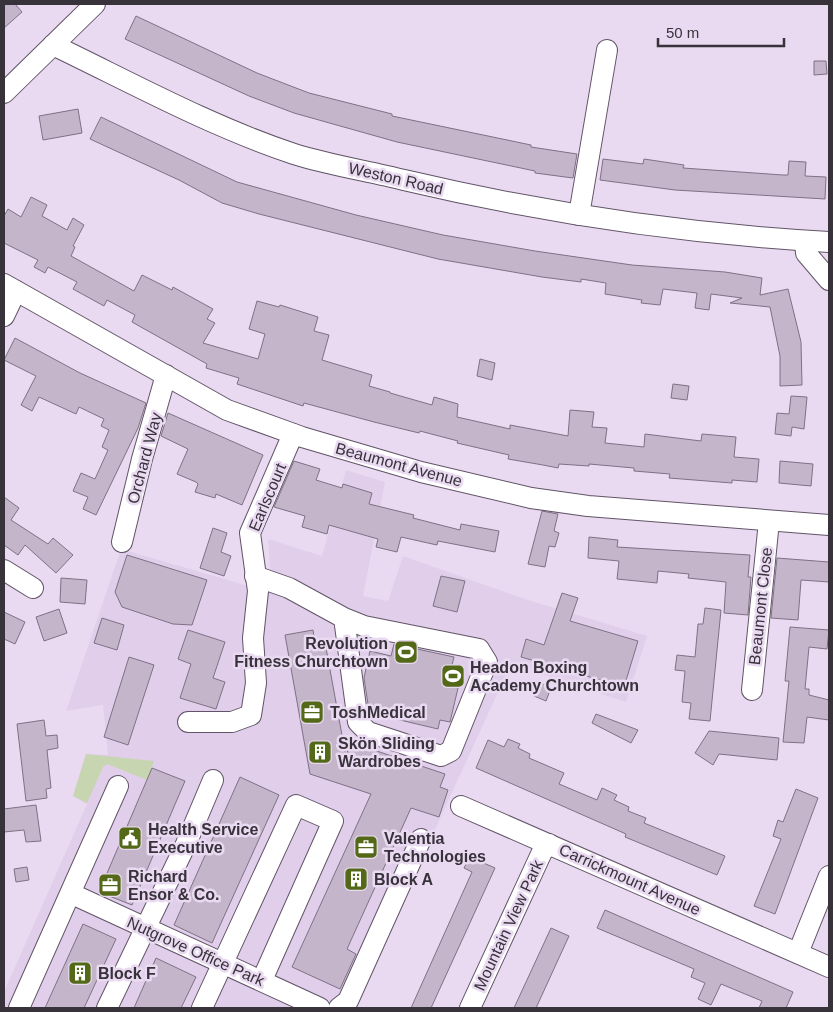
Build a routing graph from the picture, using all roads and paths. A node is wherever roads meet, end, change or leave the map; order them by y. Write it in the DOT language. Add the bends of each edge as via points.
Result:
graph roads {
  1 [pos="94,4"];
  2 [pos="54,45"];
  3 [pos="608,50"];
  4 [pos="4,93"];
  5 [pos="579,215"];
  6 [pos="804,241"];
  7 [pos="829,242"];
  8 [pos="829,280"];
  9 [pos="10,288"];
  10 [pos="4,316"];
  11 [pos="166,375"];
  12 [pos="293,434"];
  13 [pos="769,521"];
  14 [pos="829,525"];
  15 [pos="122,542"];
  16 [pos="4,570"];
  17 [pos="257,583"];
  18 [pos="33,588"];
  19 [pos="344,618"];
  20 [pos="752,690"];
  21 [pos="188,722"];
  22 [pos="213,780"];
  23 [pos="118,786"];
  24 [pos="461,806"];
  25 [pos="421,839"];
  26 [pos="549,844"];
  27 [pos="829,876"];
  28 [pos="72,894"];
  29 [pos="145,929"];
  30 [pos="798,953"];
  31 [pos="223,964"];
  32 [pos="829,968"];
  33 [pos="262,980"];
  34 [pos="19,1008"];
  35 [pos="107,1008"];
  36 [pos="202,1008"];
  37 [pos="320,1008"];
  38 [pos="339,1008"];
  39 [pos="470,1008"];
  1 -- 2 [label="street"];
  2 -- 4 [label="street"];
  2 -- 5 [label="street, Weston Road" via="241,134 295,154 482,198"];
  3 -- 5 [label="street"];
  5 -- 6 [label="street, Weston Road" via="647,226"];
  6 -- 7 [label="street, Weston Road"];
  6 -- 8 [label="street" via="806,253"];
  9 -- 10 [label="street"];
  9 -- 11 [label="street, Beaumont Avenue"];
  11 -- 12 [label="street, Beaumont Avenue" via="227,410"];
  11 -- 15 [label="street, Orchard Way"];
  12 -- 13 [label="street, Beaumont Avenue" via="421,472 531,498"];
  12 -- 17 [label="street, Earlscourt" via="250,533"];
  13 -- 14 [label="street, Beaumont Avenue"];
  13 -- 20 [label="street, Beaumont Close"];
  16 -- 18 [label="street"];
  17 -- 19 [label="street" via="289,588"];
  17 -- 21 [label="street, Earlscourt" via="253,638 256,683 251,715 232,722"];
  19 -- 19 [label="street" via="364,626 479,649 487,662 451,751 441,756 368,732 358,722"];
  22 -- 29 [label="street"];
  23 -- 28 [label="street"];
  24 -- 26 [label="street, Carrickmount Avenue"];
  25 -- 38 [label="street" via="348,1001"];
  26 -- 30 [label="street, Carrickmount Avenue"];
  26 -- 39 [label="street, Mountain View Park" via="542,852"];
  27 -- 30 [label="street"];
  28 -- 29 [label="street, Nutgrove Office Park"];
  28 -- 34 [label="street"];
  29 -- 31 [label="street, Nutgrove Office Park"];
  29 -- 35 [label="street"];
  30 -- 32 [label="street, Carrickmount Avenue"];
  31 -- 33 [label="street, Nutgrove Office Park"];
  31 -- 33 [label="street" via="296,805 333,821"];
  31 -- 36 [label="street"];
  33 -- 37 [label="street, Nutgrove Office Park"];
}
